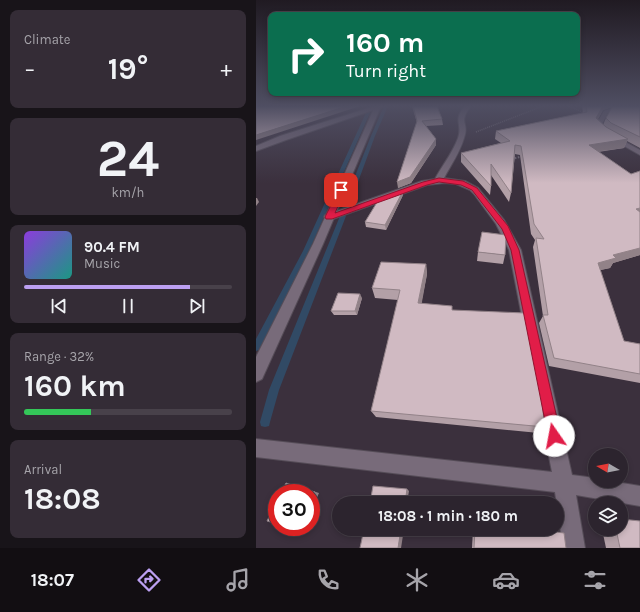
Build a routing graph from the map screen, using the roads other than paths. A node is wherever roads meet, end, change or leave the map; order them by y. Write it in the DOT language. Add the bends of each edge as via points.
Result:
graph roads {
  1 [pos="303,132"];
  2 [pos="368,132"];
  3 [pos="463,132"];
  4 [pos="604,132"];
  5 [pos="256,149"];
  6 [pos="640,153"];
  7 [pos="439,180"];
  8 [pos="329,217"];
  9 [pos="256,374"];
  10 [pos="256,448"];
  11 [pos="564,483"];
  12 [pos="640,496"];
  13 [pos="574,548"];
  1 -- 5 [label="street"];
  2 -- 8 [label="street"];
  3 -- 7 [label="street"];
  4 -- 6 [label="street"];
  7 -- 8 [label="street"];
  7 -- 11 [label="street" via="463,183 474,189 506,228 515,250"];
  8 -- 9 [label="street"];
  10 -- 11 [label="street"];
  11 -- 12 [label="street"];
  11 -- 13 [label="street"];
}
